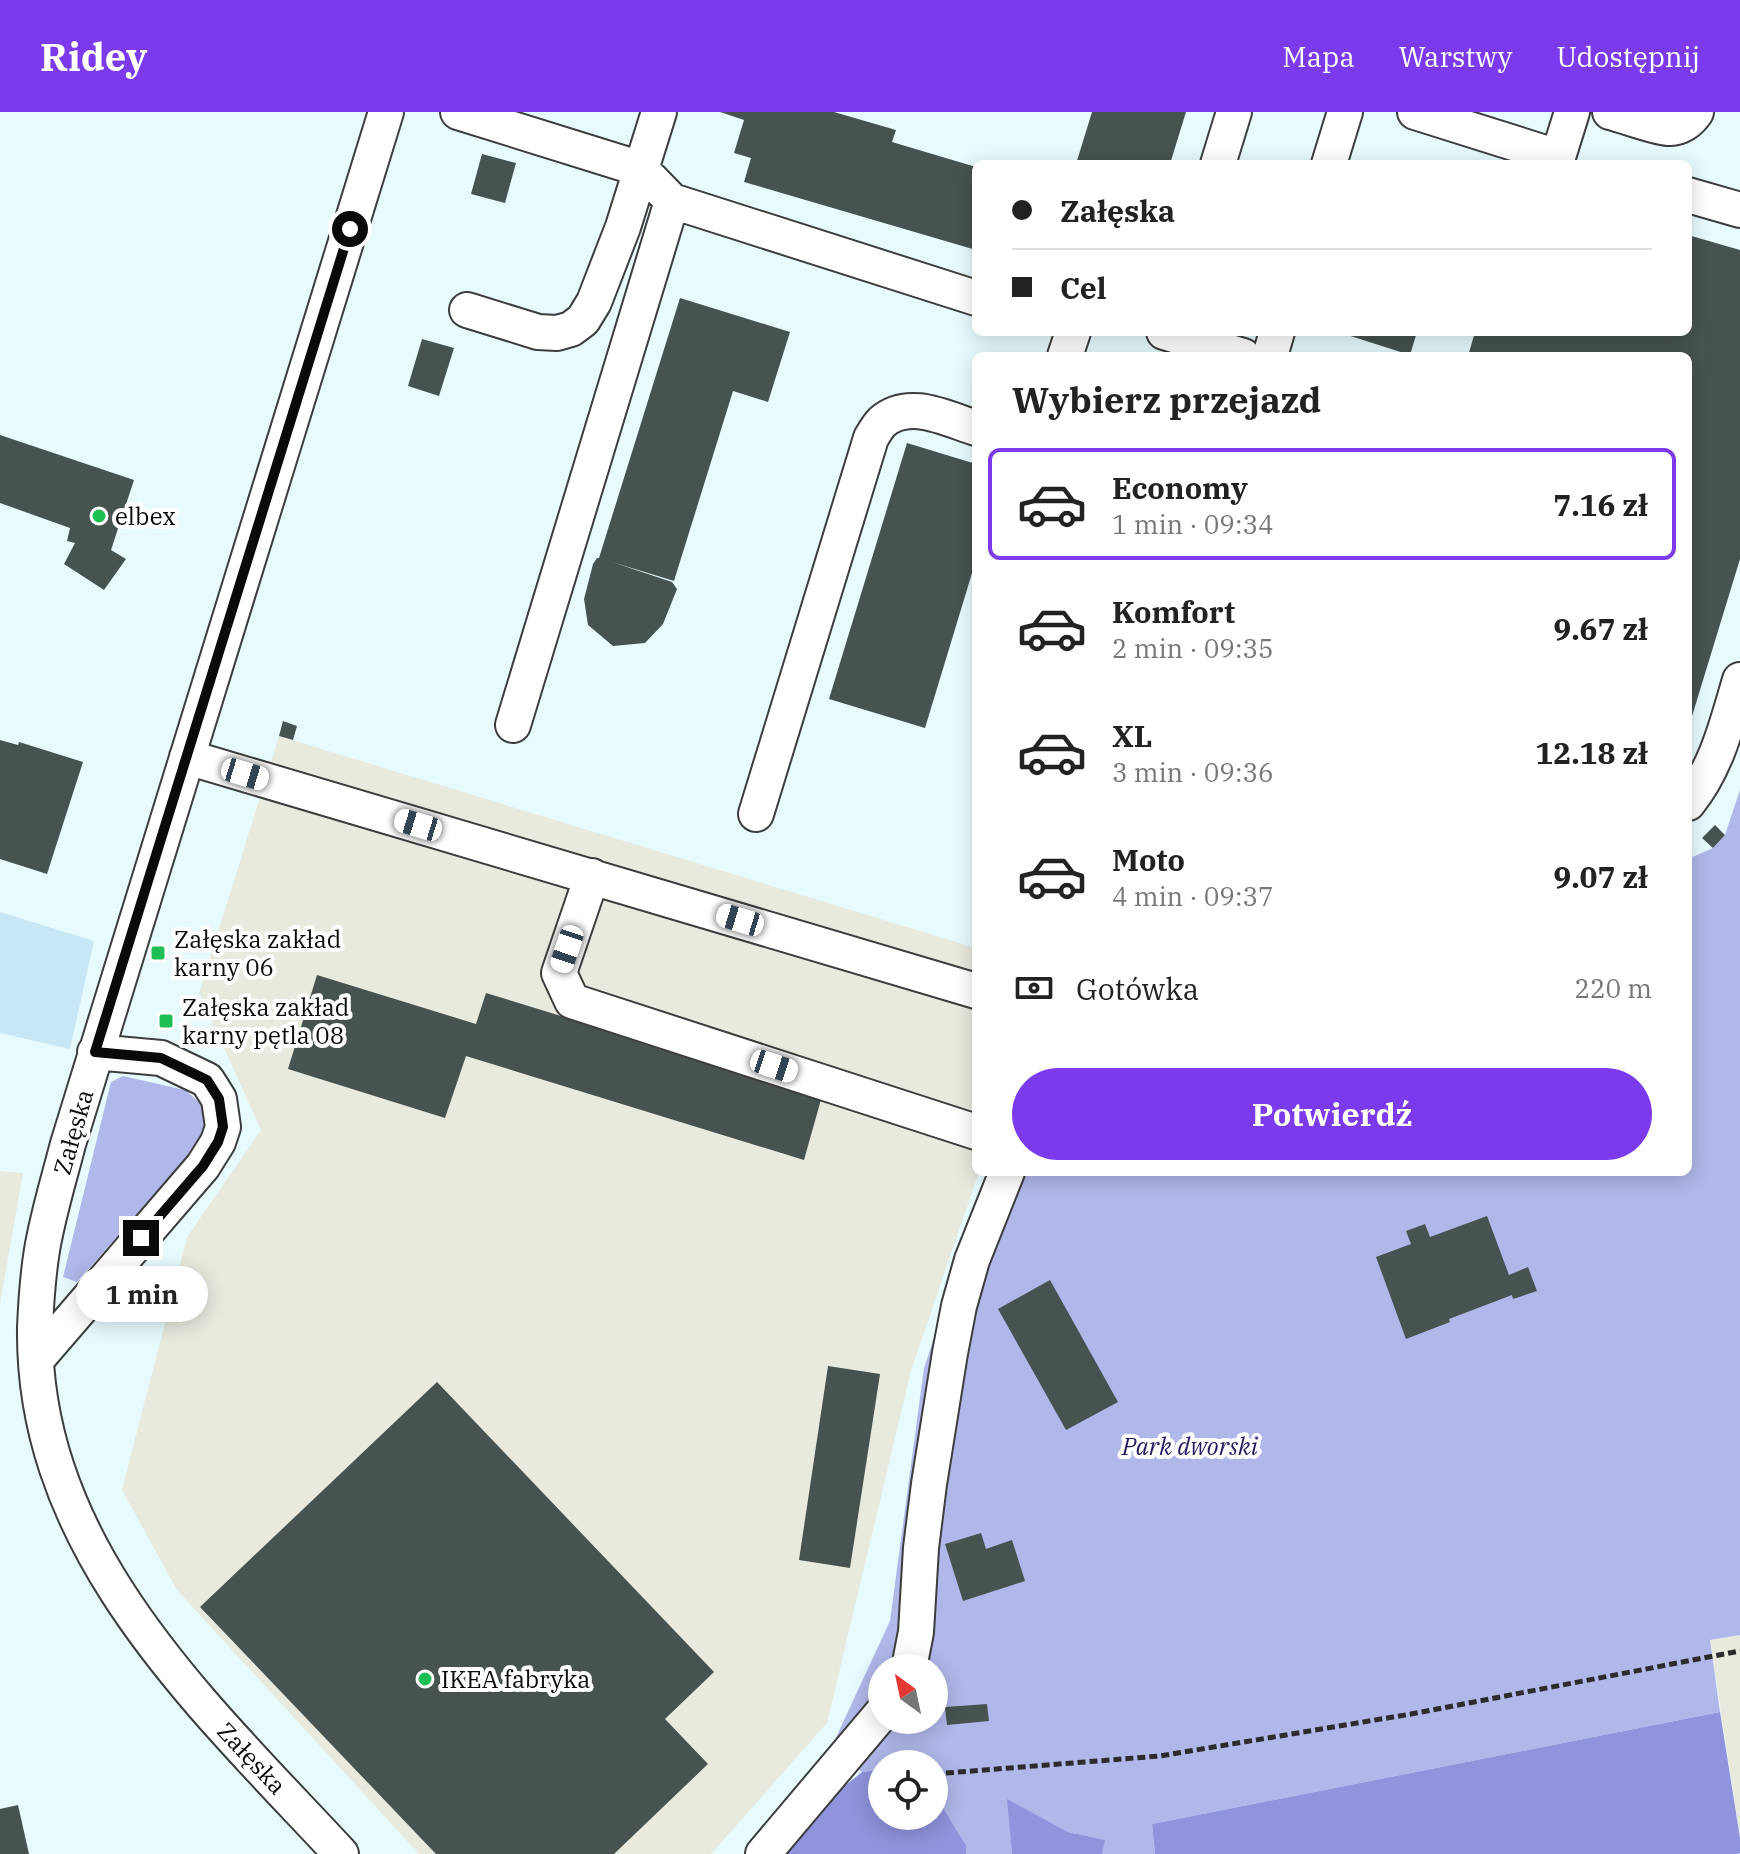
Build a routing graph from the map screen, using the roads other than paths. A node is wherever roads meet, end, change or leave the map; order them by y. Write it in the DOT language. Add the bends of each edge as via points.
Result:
graph roads {
  1 [pos="386,112"];
  2 [pos="458,112"];
  3 [pos="659,112"];
  4 [pos="1234,112"];
  5 [pos="1345,112"];
  6 [pos="1415,112"];
  7 [pos="1572,112"];
  8 [pos="1610,112"];
  9 [pos="1696,112"];
  10 [pos="1219,160"];
  11 [pos="1330,160"];
  12 [pos="1571,160"];
  13 [pos="641,169"];
  14 [pos="1692,196"];
  15 [pos="672,201"];
  16 [pos="1740,210"];
  17 [pos="972,297"];
  18 [pos="467,310"];
  19 [pos="1179,336"];
  20 [pos="1230,352"];
  21 [pos="972,427"];
  22 [pos="1740,680"];
  23 [pos="513,725"];
  24 [pos="187,757"];
  25 [pos="1692,798"];
  26 [pos="756,814"];
  27 [pos="592,876"];
  28 [pos="972,990"];
  29 [pos="95,1052"];
  30 [pos="972,1131"];
  31 [pos="1005,1176"];
  32 [pos="37,1359"];
  33 [pos="912,1654"];
  34 [pos="868,1730"];
  35 [pos="341,1854"];
  36 [pos="763,1854"];
  1 -- 24 [label="street, Załęska"];
  2 -- 13 [label="street"];
  3 -- 13 [label="street"];
  4 -- 10 [label="street"];
  5 -- 11 [label="street"];
  6 -- 12 [label="street"];
  7 -- 12 [label="street"];
  8 -- 9 [label="street" via="1669,128"];
  13 -- 15 [label="street"];
  13 -- 18 [label="street" via="583,320 557,333 538,332"];
  14 -- 16 [label="street"];
  15 -- 17 [label="street"];
  15 -- 23 [label="street"];
  19 -- 20 [label="street"];
  21 -- 26 [label="street" via="916,409 882,422 871,438"];
  22 -- 25 [label="street" via="1720,748"];
  24 -- 27 [label="street"];
  24 -- 29 [label="street, Załęska"];
  27 -- 28 [label="street"];
  27 -- 30 [label="street" via="559,973 572,1001"];
  29 -- 32 [label="street, Załęska" via="42,1250"];
  29 -- 32 [label="street" via="161,1058 207,1080 219,1099 223,1127 203,1166"];
  31 -- 33 [label="street" via="972,1260 954,1330 929,1484"];
  32 -- 35 [label="street, Załęska" via="40,1397 62,1484 106,1576 137,1624 212,1716"];
  34 -- 36 [label="street"];
}
